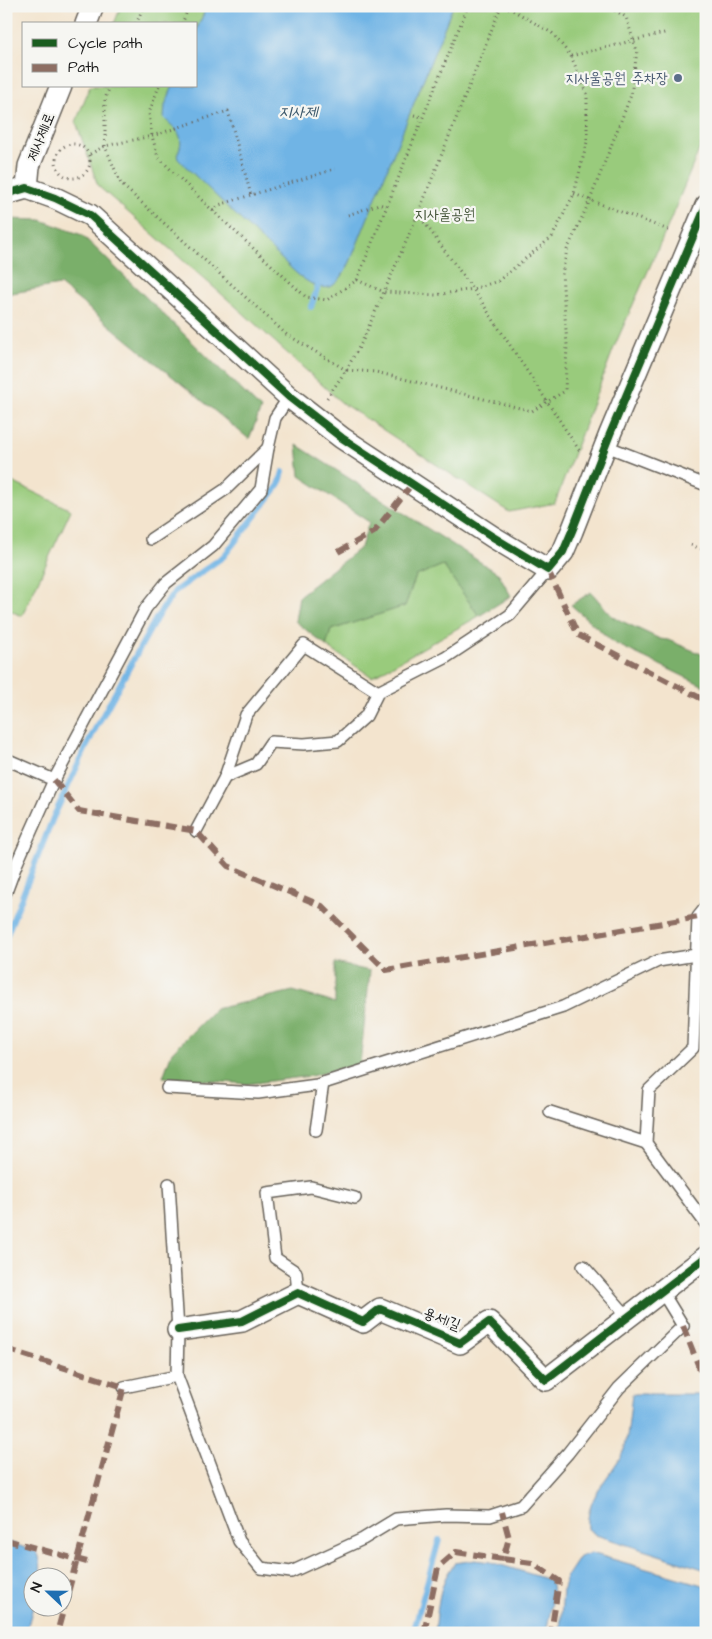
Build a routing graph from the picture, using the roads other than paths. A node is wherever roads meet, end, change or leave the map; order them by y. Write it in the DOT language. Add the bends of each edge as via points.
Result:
graph roads {
  1 [pos="94,6"];
  2 [pos="87,22"];
  3 [pos="60,88"];
  4 [pos="27,188"];
  5 [pos="6,194"];
  6 [pos="706,206"];
  7 [pos="289,396"];
  8 [pos="606,446"];
  9 [pos="268,448"];
  10 [pos="706,484"];
  11 [pos="151,539"];
  12 [pos="548,570"];
  13 [pos="378,692"];
  14 [pos="6,759"];
  15 [pos="225,777"];
  16 [pos="54,780"];
  17 [pos="196,831"];
  18 [pos="6,892"];
  19 [pos="706,907"];
  20 [pos="696,955"];
  21 [pos="323,1083"];
  22 [pos="167,1088"];
  23 [pos="550,1112"];
  24 [pos="316,1130"];
  25 [pos="646,1143"];
  26 [pos="168,1184"];
  27 [pos="355,1198"];
  28 [pos="706,1224"];
  29 [pos="706,1257"];
  30 [pos="583,1266"];
  31 [pos="661,1290"];
  32 [pos="298,1293"];
  33 [pos="627,1316"];
  34 [pos="178,1330"];
  35 [pos="177,1376"];
  36 [pos="124,1387"];
  1 -- 2 [label="street"];
  3 -- 4 [label="street, 제사제1로" via="29,166"];
  4 -- 5 [label="street"];
  4 -- 7 [label="street" via="90,215"];
  6 -- 8 [label="street"];
  7 -- 9 [label="lane" via="275,418"];
  7 -- 12 [label="street" via="342,438 493,538"];
  8 -- 10 [label="lane"];
  8 -- 12 [label="street" via="563,552"];
  9 -- 11 [label="lane" via="226,489"];
  9 -- 16 [label="lane" via="261,489 213,546 166,582 146,608"];
  12 -- 13 [label="lane" via="510,614 445,658"];
  13 -- 15 [label="lane" via="366,716 338,741 271,742 256,764"];
  13 -- 15 [label="lane" via="304,645 246,715"];
  14 -- 16 [label="lane"];
  15 -- 17 [label="lane"];
  16 -- 18 [label="lane"];
  19 -- 20 [label="lane" via="698,917"];
  20 -- 21 [label="lane" via="658,961 563,1006"];
  20 -- 25 [label="lane" via="692,1048 650,1090"];
  21 -- 22 [label="lane" via="258,1093"];
  21 -- 24 [label="lane"];
  23 -- 25 [label="lane"];
  25 -- 28 [label="lane"];
  26 -- 34 [label="lane"];
  27 -- 32 [label="lane" via="311,1187 267,1193 275,1258 296,1272"];
  29 -- 31 [label="street, 용서1길"];
  30 -- 33 [label="lane"];
  31 -- 33 [label="street, 용서1길"];
  31 -- 35 [label="lane" via="683,1326 619,1388 521,1506 490,1516 446,1514 396,1519 363,1539 291,1572 260,1568 239,1541"];
  32 -- 33 [label="street, 용서1길" via="363,1322 380,1309 460,1343 489,1322 546,1380"];
  32 -- 34 [label="street" via="242,1321"];
  34 -- 35 [label="lane"];
  35 -- 36 [label="lane"];
}
